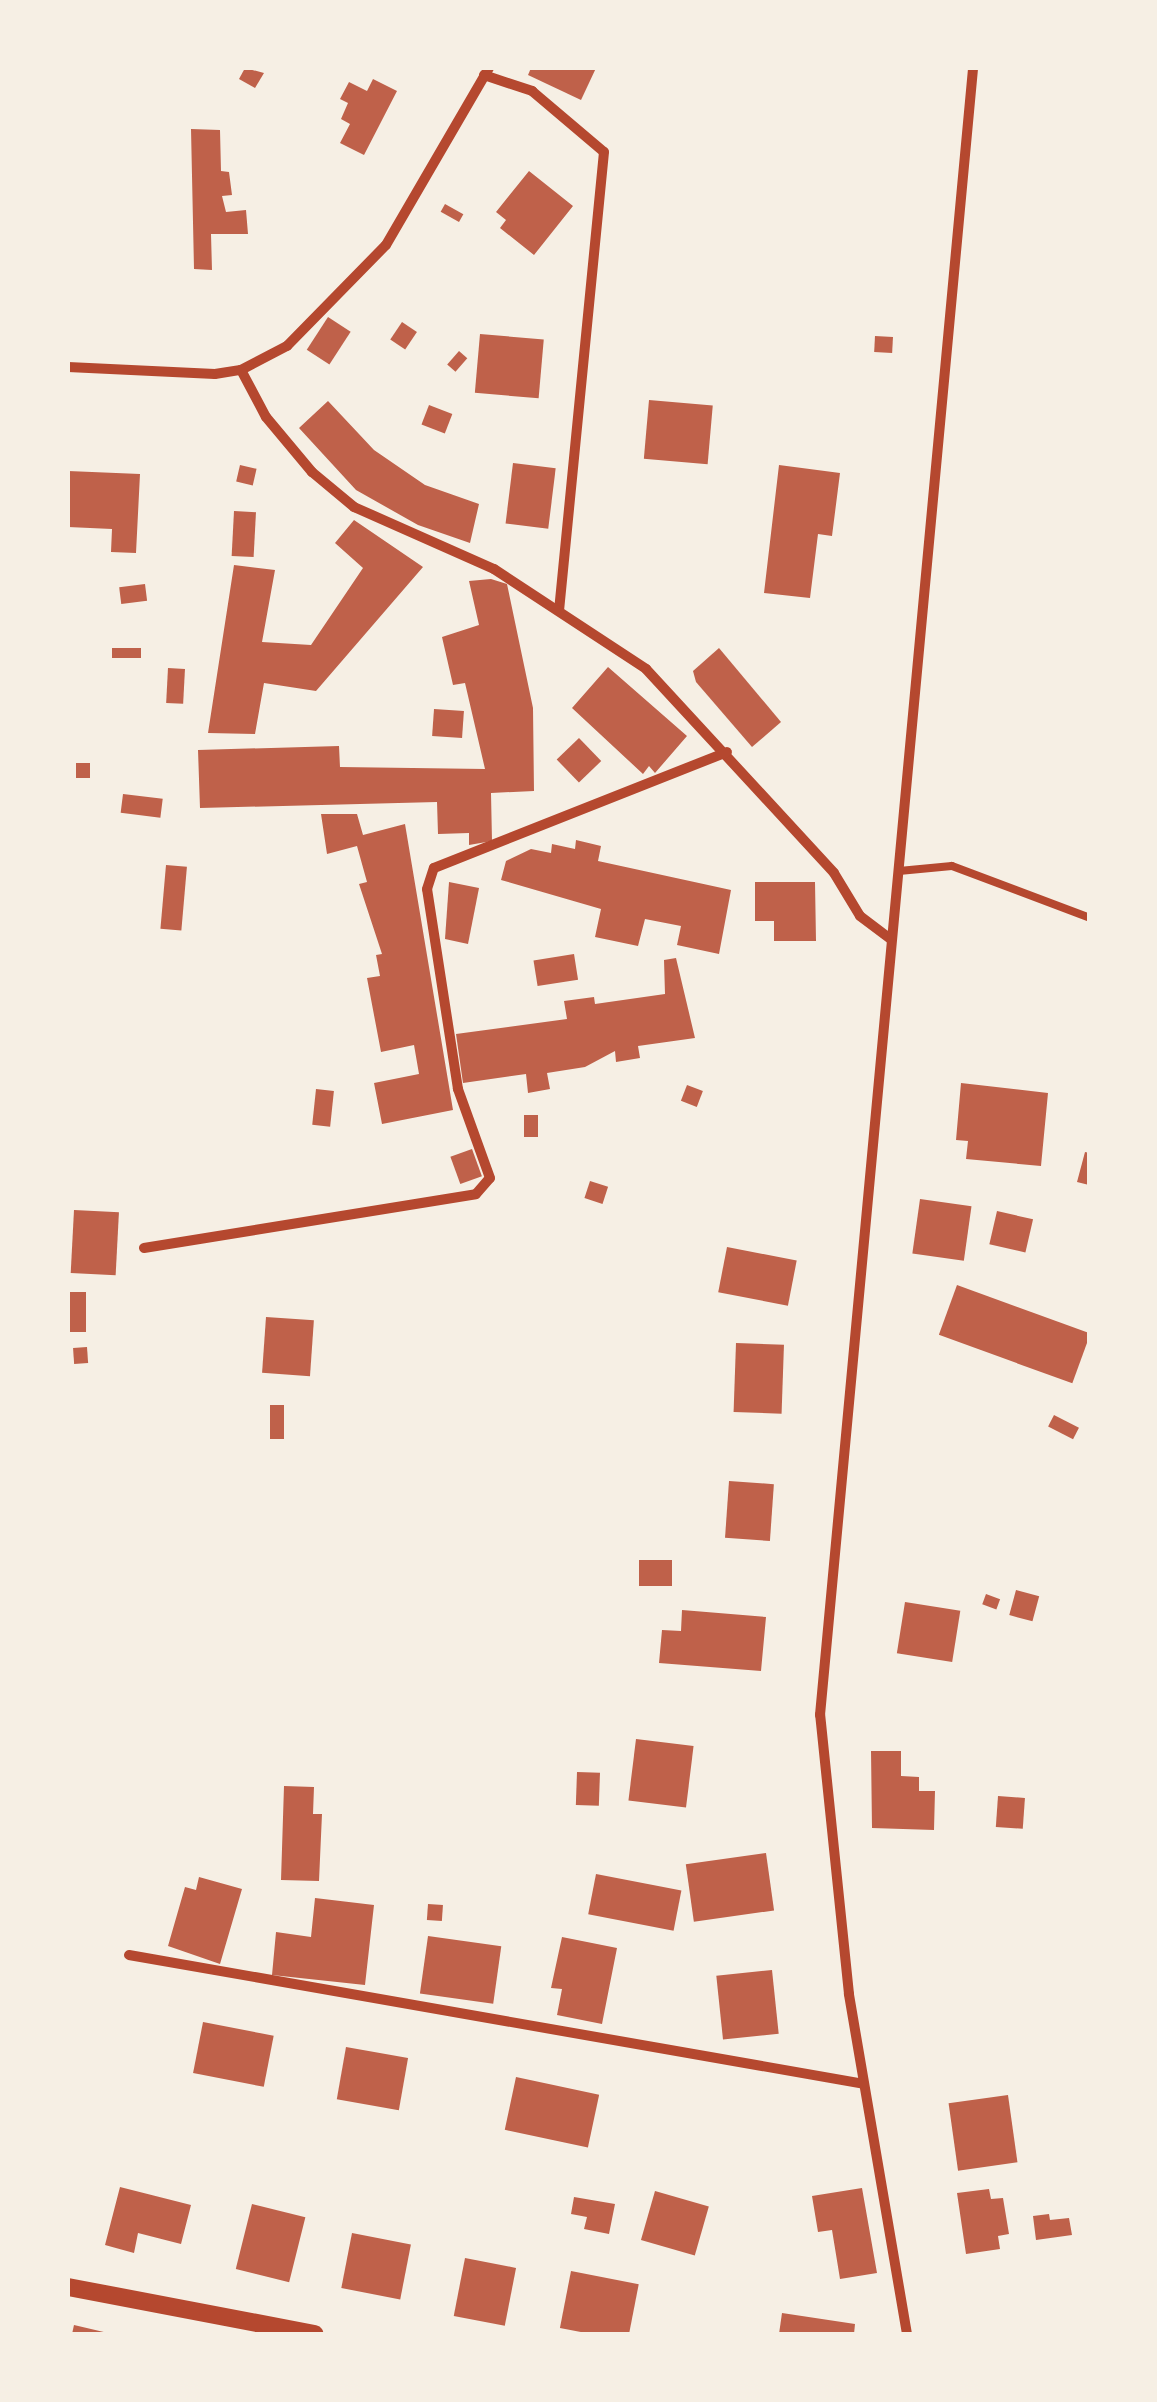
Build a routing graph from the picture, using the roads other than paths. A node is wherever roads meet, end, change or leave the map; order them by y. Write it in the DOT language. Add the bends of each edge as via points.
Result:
graph roads {
  1 [pos="973,68"];
  2 [pos="487,71"];
  3 [pos="68,367"];
  4 [pos="241,370"];
  5 [pos="559,609"];
  6 [pos="727,752"];
  7 [pos="900,871"];
  8 [pos="1090,918"];
  9 [pos="890,940"];
  10 [pos="144,1248"];
  11 [pos="129,1955"];
  12 [pos="864,2084"];
  13 [pos="68,2287"];
  14 [pos="315,2334"];
  15 [pos="906,2334"];
  1 -- 7 [label="street"];
  2 -- 4 [label="street" via="386,245 287,346"];
  2 -- 5 [label="street" via="532,91 604,152"];
  3 -- 4 [label="street"];
  4 -- 5 [label="street" via="300,458 354,507 494,568"];
  5 -- 6 [label="street" via="646,669"];
  6 -- 9 [label="street" via="834,873 860,916"];
  6 -- 10 [label="street" via="434,868 427,888 458,1088 490,1178 476,1194"];
  7 -- 8 [label="lane" via="952,866"];
  7 -- 9 [label="street"];
  9 -- 12 [label="street" via="820,1715"];
  11 -- 12 [label="street"];
  12 -- 15 [label="street"];
  13 -- 14 [label="street"];
}
